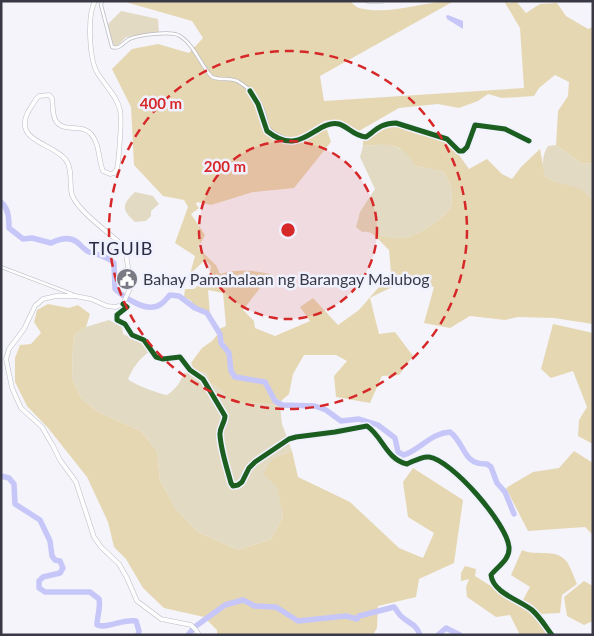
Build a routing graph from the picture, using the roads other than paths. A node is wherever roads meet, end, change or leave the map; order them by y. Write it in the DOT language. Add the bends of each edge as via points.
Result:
graph roads {
  1 [pos="95,1"];
  2 [pos="102,1"];
  3 [pos="368,1"];
  4 [pos="382,1"];
  5 [pos="529,141"];
  6 [pos="1,267"];
  7 [pos="80,297"];
  8 [pos="124,302"];
  9 [pos="198,635"];
  10 [pos="552,635"];
  1 -- 8 [label="main road" via="90,21 92,60 120,110 117,169 110,174 103,171 97,145 88,131 57,123 52,98 48,95 37,98 27,115 25,127 28,134 66,160 72,193 78,205 121,244 126,254 131,286"];
  2 -- 5 [label="street" via="112,47 120,47 131,38 166,34 179,36 212,77 232,79 250,91 267,131 283,140 306,138 325,126 339,124 354,134 366,137 384,124 396,123 447,139 459,151 467,147 475,126 505,130"];
  3 -- 4 [label="main road"];
  6 -- 7 [label="street"];
  7 -- 8 [label="main road" via="107,306 116,307"];
  7 -- 9 [label="main road" via="56,296 43,299 35,306 6,359 12,388 21,408 42,427 76,482 94,537 119,564 137,602 161,619 191,625"];
  8 -- 10 [label="street" via="127,307 117,315 117,320 125,324 132,335 144,340 156,357 180,357 190,370 200,376 213,395 225,416 219,433 234,486 242,482 254,462 289,439 367,426 395,460 407,464 429,457 439,460 480,497 509,546 508,555 491,575 492,580 531,609"];
}
